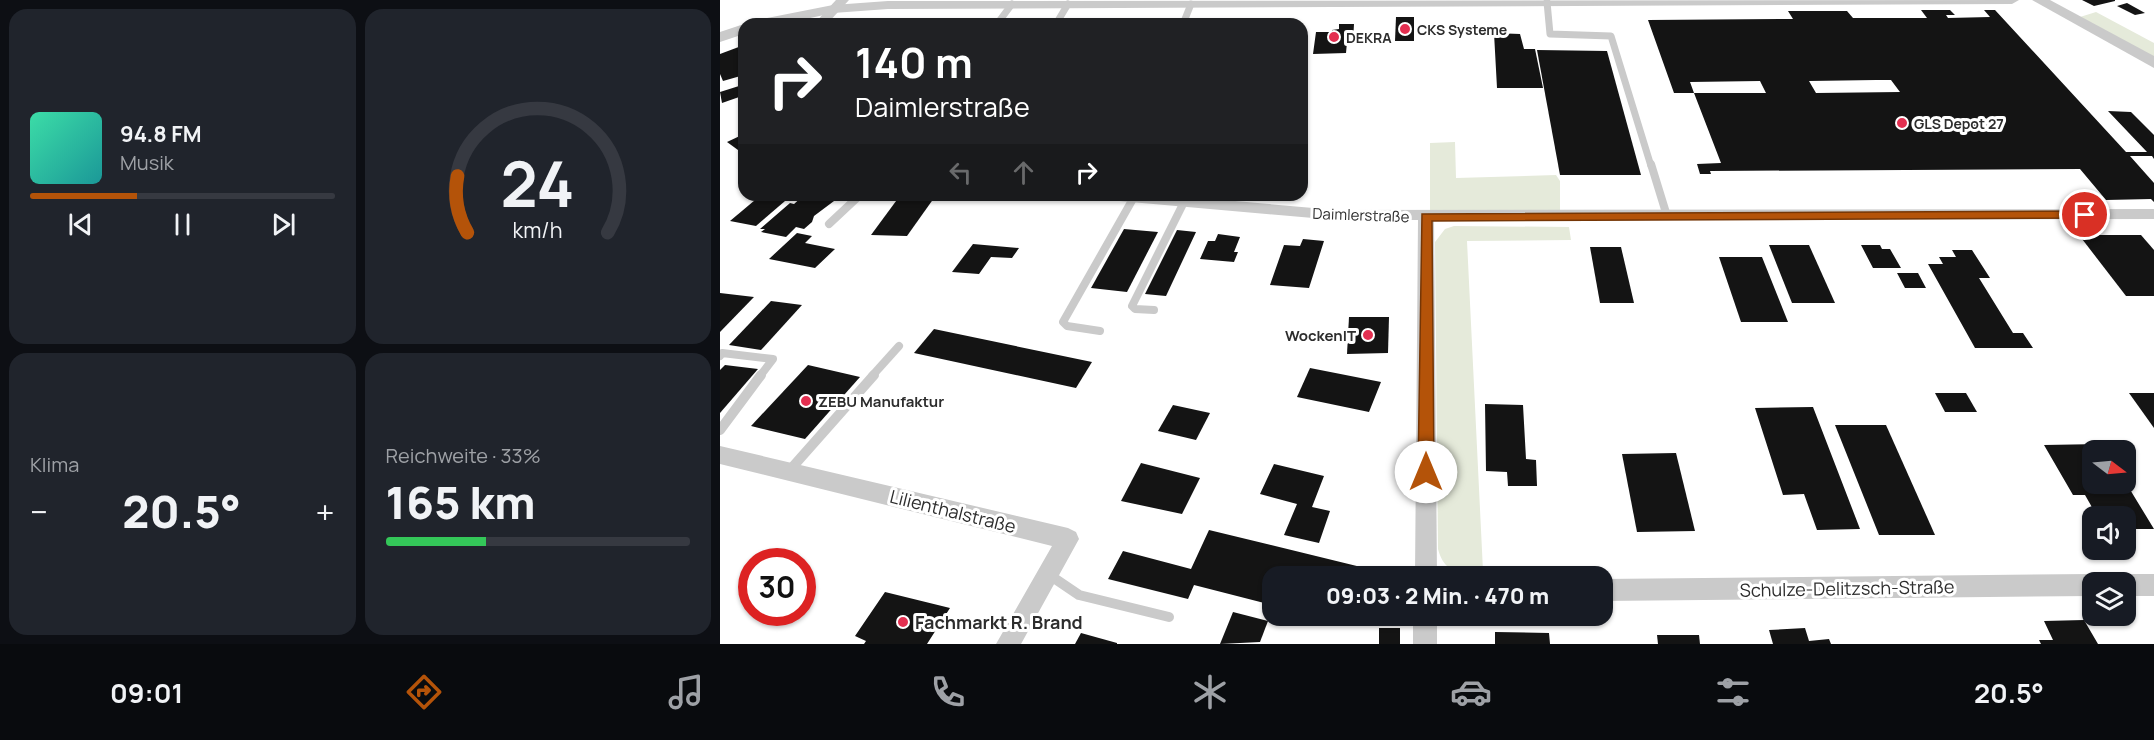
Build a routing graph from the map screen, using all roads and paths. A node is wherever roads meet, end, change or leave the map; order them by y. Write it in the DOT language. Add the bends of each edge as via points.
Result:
graph roads {
  1 [pos="2012,0"];
  2 [pos="2039,0"];
  3 [pos="1543,1"];
  4 [pos="1226,2"];
  5 [pos="1012,4"];
  6 [pos="1068,4"];
  7 [pos="1191,4"];
  8 [pos="838,5"];
  9 [pos="786,18"];
  10 [pos="826,18"];
  11 [pos="1002,18"];
  12 [pos="1060,18"];
  13 [pos="1185,18"];
  14 [pos="738,31"];
  15 [pos="720,37"];
  16 [pos="2154,63"];
  17 [pos="854,201"];
  18 [pos="1132,201"];
  19 [pos="1174,201"];
  20 [pos="1184,202"];
  21 [pos="2154,214"];
  22 [pos="1667,216"];
  23 [pos="1426,217"];
  24 [pos="829,224"];
  25 [pos="1154,310"];
  26 [pos="1100,331"];
  27 [pos="899,346"];
  28 [pos="720,356"];
  29 [pos="720,430"];
  30 [pos="720,455"];
  31 [pos="789,471"];
  32 [pos="1426,566"];
  33 [pos="1048,574"];
  34 [pos="2082,585"];
  35 [pos="2136,585"];
  36 [pos="2154,585"];
  37 [pos="1613,590"];
  38 [pos="1169,617"];
  39 [pos="1425,626"];
  40 [pos="1008,644"];
  41 [pos="1425,644"];
  1 -- 3 [label="street"];
  2 -- 16 [label="street"];
  3 -- 4 [label="street"];
  3 -- 22 [label="lane" via="1550,34 1611,36"];
  4 -- 7 [label="street"];
  5 -- 6 [label="street"];
  5 -- 8 [label="street"];
  5 -- 11 [label="lane"];
  6 -- 7 [label="street"];
  6 -- 12 [label="lane"];
  7 -- 13 [label="lane"];
  8 -- 9 [label="street"];
  8 -- 10 [label="street"];
  14 -- 15 [label="street"];
  17 -- 24 [label="lane"];
  18 -- 26 [label="lane" via="1063,322 1066,326"];
  19 -- 20 [label="street, Daimlerstraße"];
  20 -- 23 [label="street, Daimlerstraße" via="1336,215"];
  20 -- 25 [label="lane" via="1132,306"];
  21 -- 22 [label="street, Daimlerstraße"];
  22 -- 23 [label="street, Daimlerstraße"];
  23 -- 32 [label="street"];
  27 -- 31 [label="lane"];
  28 -- 29 [label="lane" via="773,359"];
  30 -- 31 [label="street, Lilienthalstraße"];
  31 -- 33 [label="street, Lilienthalstraße" via="1068,539"];
  33 -- 38 [label="lane" via="1078,595"];
  33 -- 40 [label="street, Lilienthalstraße"];
  34 -- 37 [label="street, Schulze-Delitzsch-Straße"];
  35 -- 36 [label="street"];
  39 -- 41 [label="street"];
}
